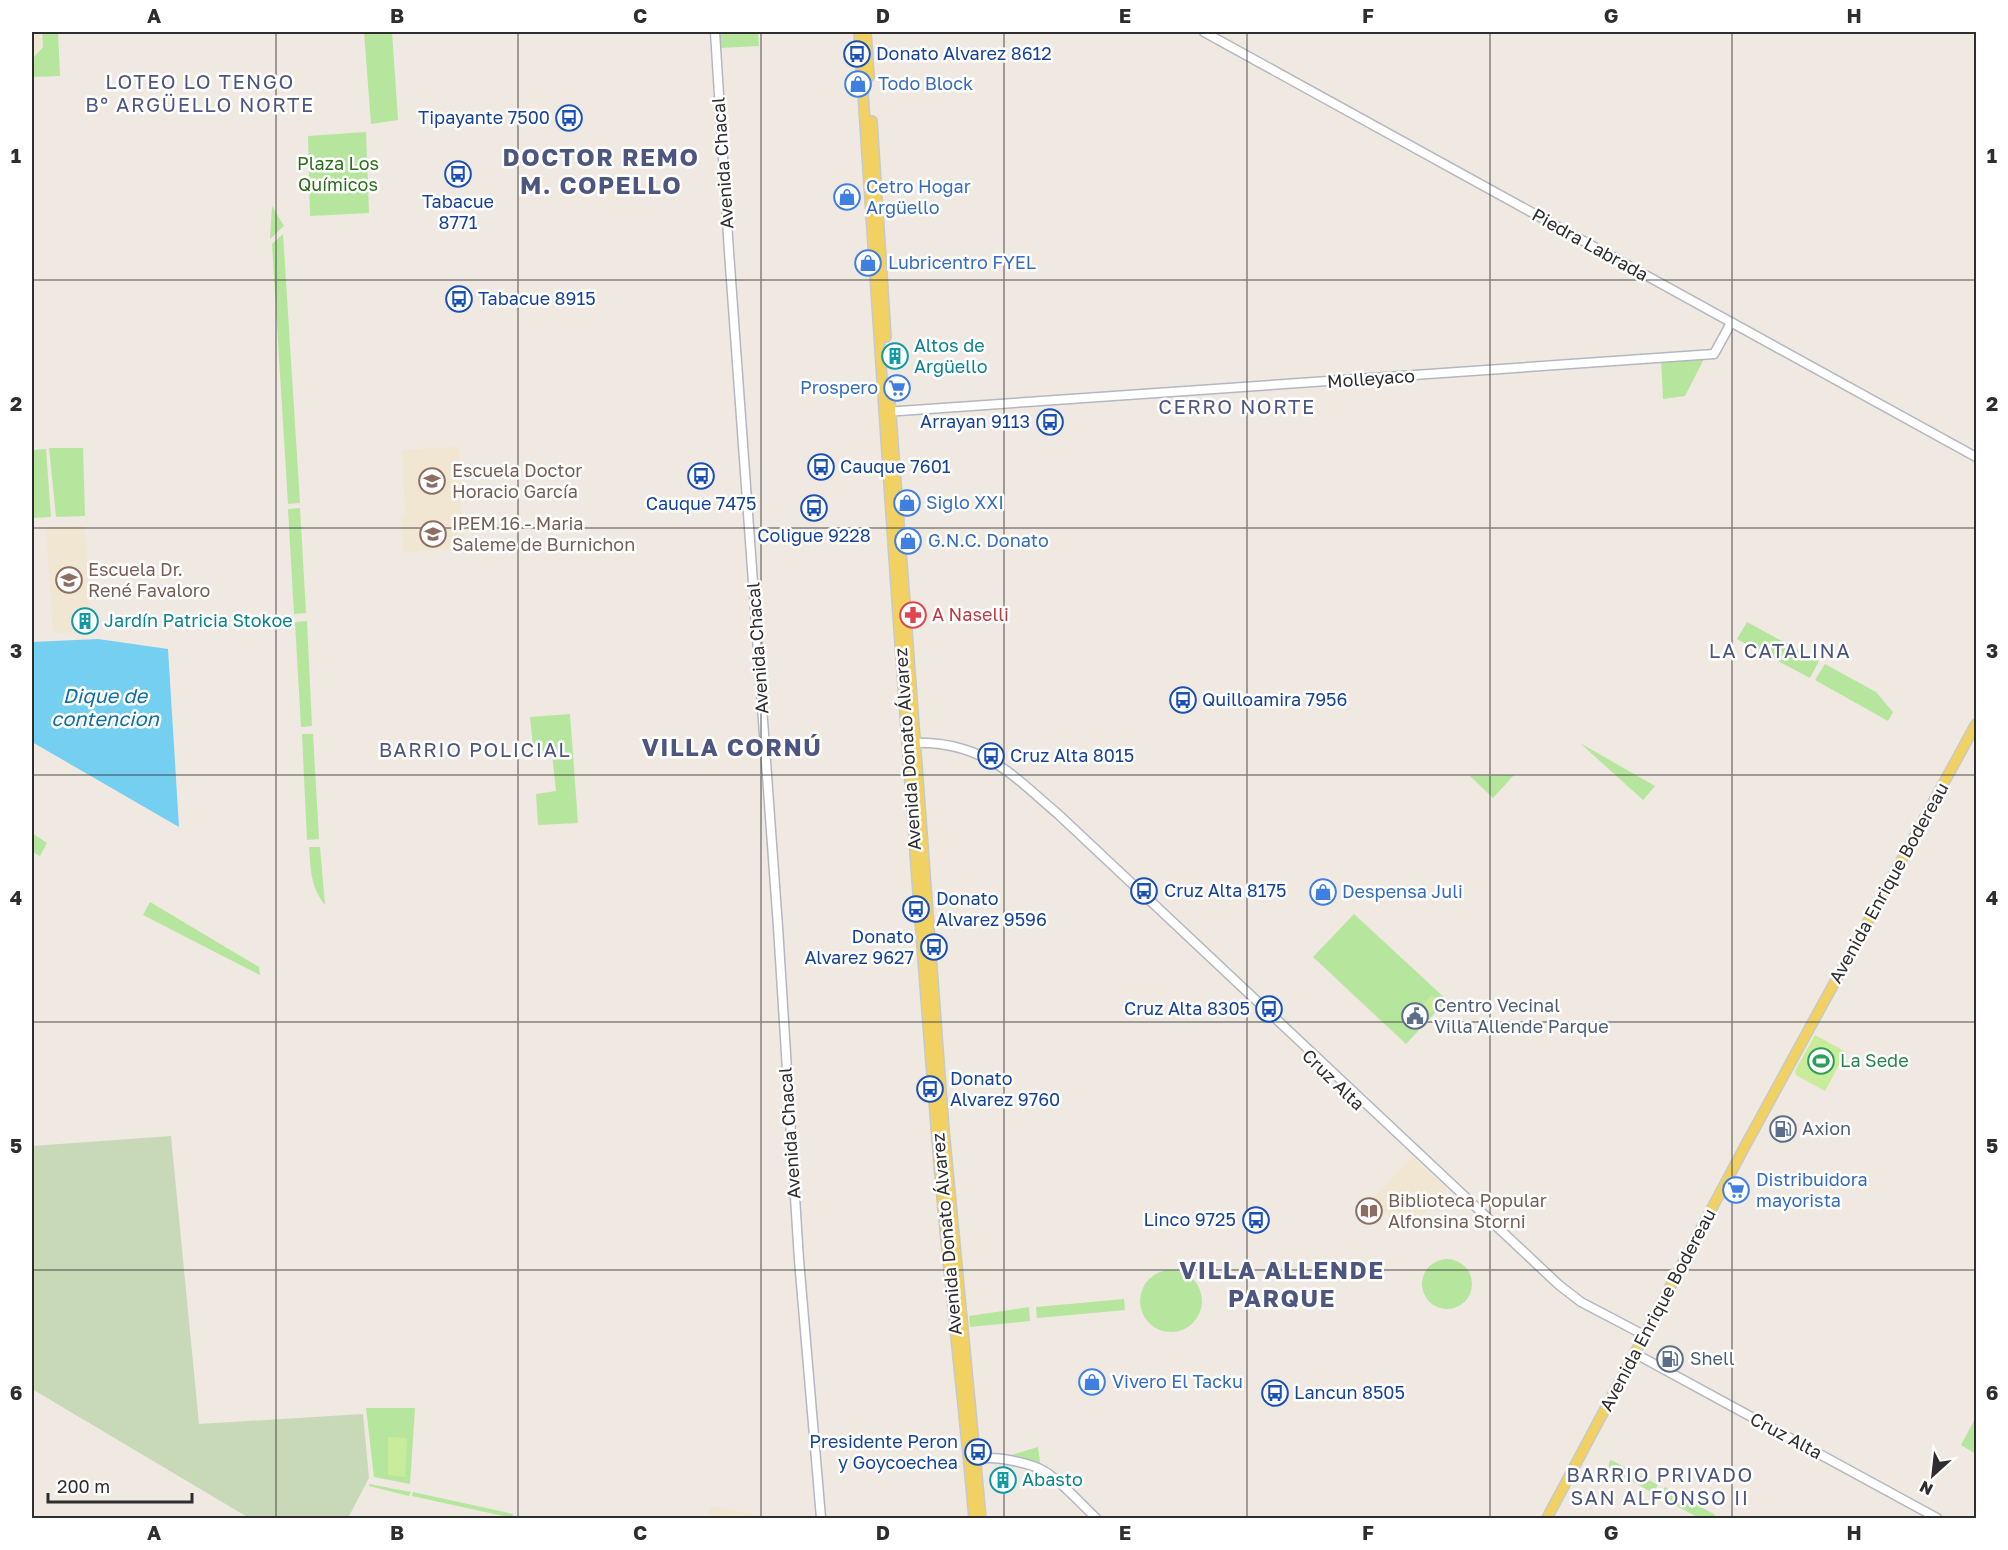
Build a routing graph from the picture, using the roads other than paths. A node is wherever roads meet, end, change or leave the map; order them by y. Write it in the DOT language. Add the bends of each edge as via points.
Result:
graph roads {
  1 [pos="715,32"];
  2 [pos="1204,32"];
  3 [pos="862,33"];
  4 [pos="1731,323"];
  5 [pos="887,412"];
  6 [pos="1977,457"];
  7 [pos="1977,724"];
  8 [pos="911,743"];
  9 [pos="1643,1337"];
  10 [pos="1634,1353"];
  11 [pos="972,1461"];
  12 [pos="821,1518"];
  13 [pos="974,1518"];
  14 [pos="981,1518"];
  15 [pos="1096,1518"];
  16 [pos="1547,1518"];
  17 [pos="1937,1518"];
  1 -- 12 [label="main road, Avenida Chacal" via="807,1372"];
  2 -- 4 [label="main road, Piedra Labrada"];
  3 -- 5 [label="main road, Avenida Donato Álvarez"];
  4 -- 5 [label="main road, Molleyaco" via="1714,354"];
  4 -- 6 [label="main road, Piedra Labrada"];
  5 -- 8 [label="main road, Avenida Donato Álvarez"];
  7 -- 9 [label="main road, Avenida Enrique Bodereau"];
  8 -- 9 [label="main road, Cruz Alta" via="947,744 999,765 1058,814 1558,1285"];
  8 -- 11 [label="main road, Avenida Donato Álvarez" via="939,1168"];
  9 -- 10 [label="main road, Avenida Enrique Bodereau"];
  10 -- 16 [label="main road, Avenida Enrique Bodereau"];
  10 -- 17 [label="main road, Cruz Alta"];
  11 -- 13 [label="main road"];
  11 -- 14 [label="main road"];
  11 -- 15 [label="main road" via="997,1457 1042,1470"];
}
